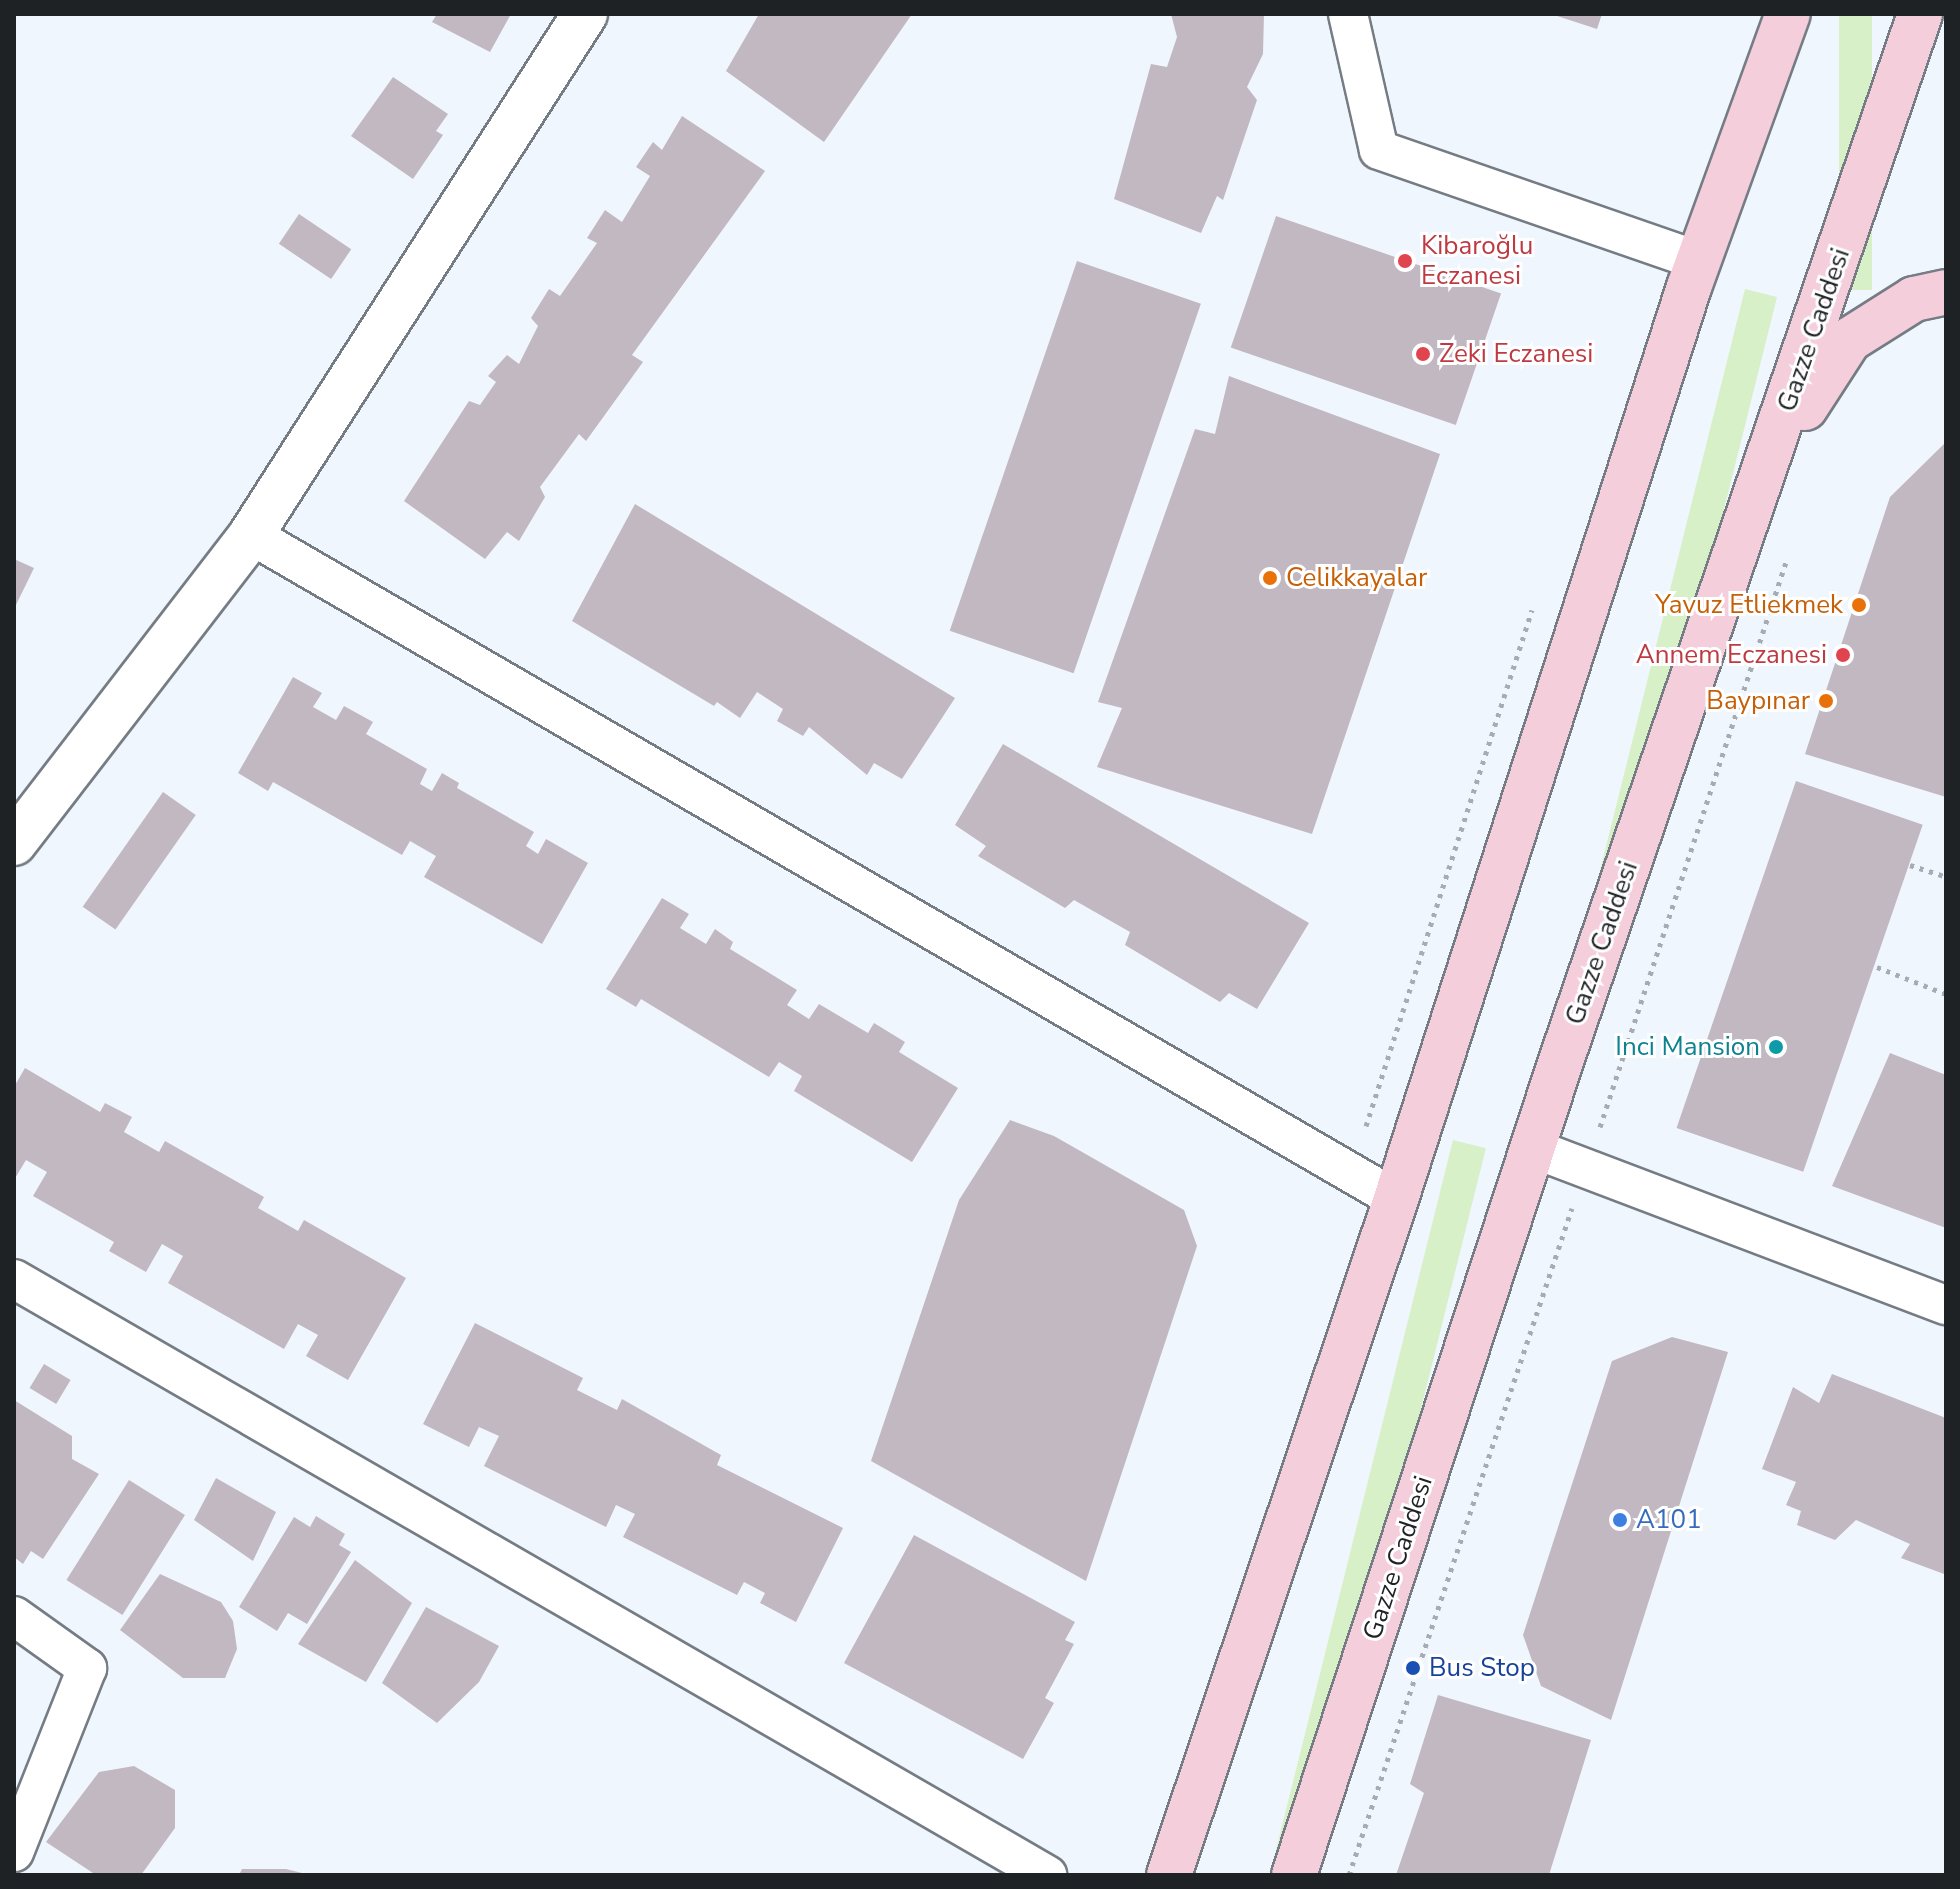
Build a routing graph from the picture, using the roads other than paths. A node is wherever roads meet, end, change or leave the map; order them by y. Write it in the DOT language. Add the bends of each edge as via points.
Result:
graph roads {
  1 [pos="585,14"];
  2 [pos="1348,14"];
  3 [pos="1788,14"];
  4 [pos="1920,14"];
  5 [pos="1699,261"];
  6 [pos="1946,292"];
  7 [pos="251,535"];
  8 [pos="1741,544"];
  9 [pos="14,843"];
  10 [pos="1532,1148"];
  11 [pos="1396,1199"];
  12 [pos="14,1279"];
  13 [pos="1946,1305"];
  14 [pos="14,1616"];
  15 [pos="14,1852"];
  16 [pos="1047,1875"];
  17 [pos="1169,1875"];
  18 [pos="1294,1875"];
  1 -- 7 [label="street"];
  2 -- 5 [label="street" via="1379,150"];
  3 -- 5 [label="main road"];
  4 -- 8 [label="main road, Gazze Caddesi"];
  5 -- 11 [label="main road"];
  6 -- 8 [label="main road" via="1914,299 1849,340 1810,398"];
  7 -- 9 [label="street"];
  7 -- 11 [label="street"];
  8 -- 10 [label="main road, Gazze Caddesi"];
  10 -- 13 [label="street"];
  10 -- 18 [label="main road, Gazze Caddesi"];
  11 -- 17 [label="main road"];
  12 -- 16 [label="street"];
  14 -- 15 [label="street" via="87,1668"];
}
